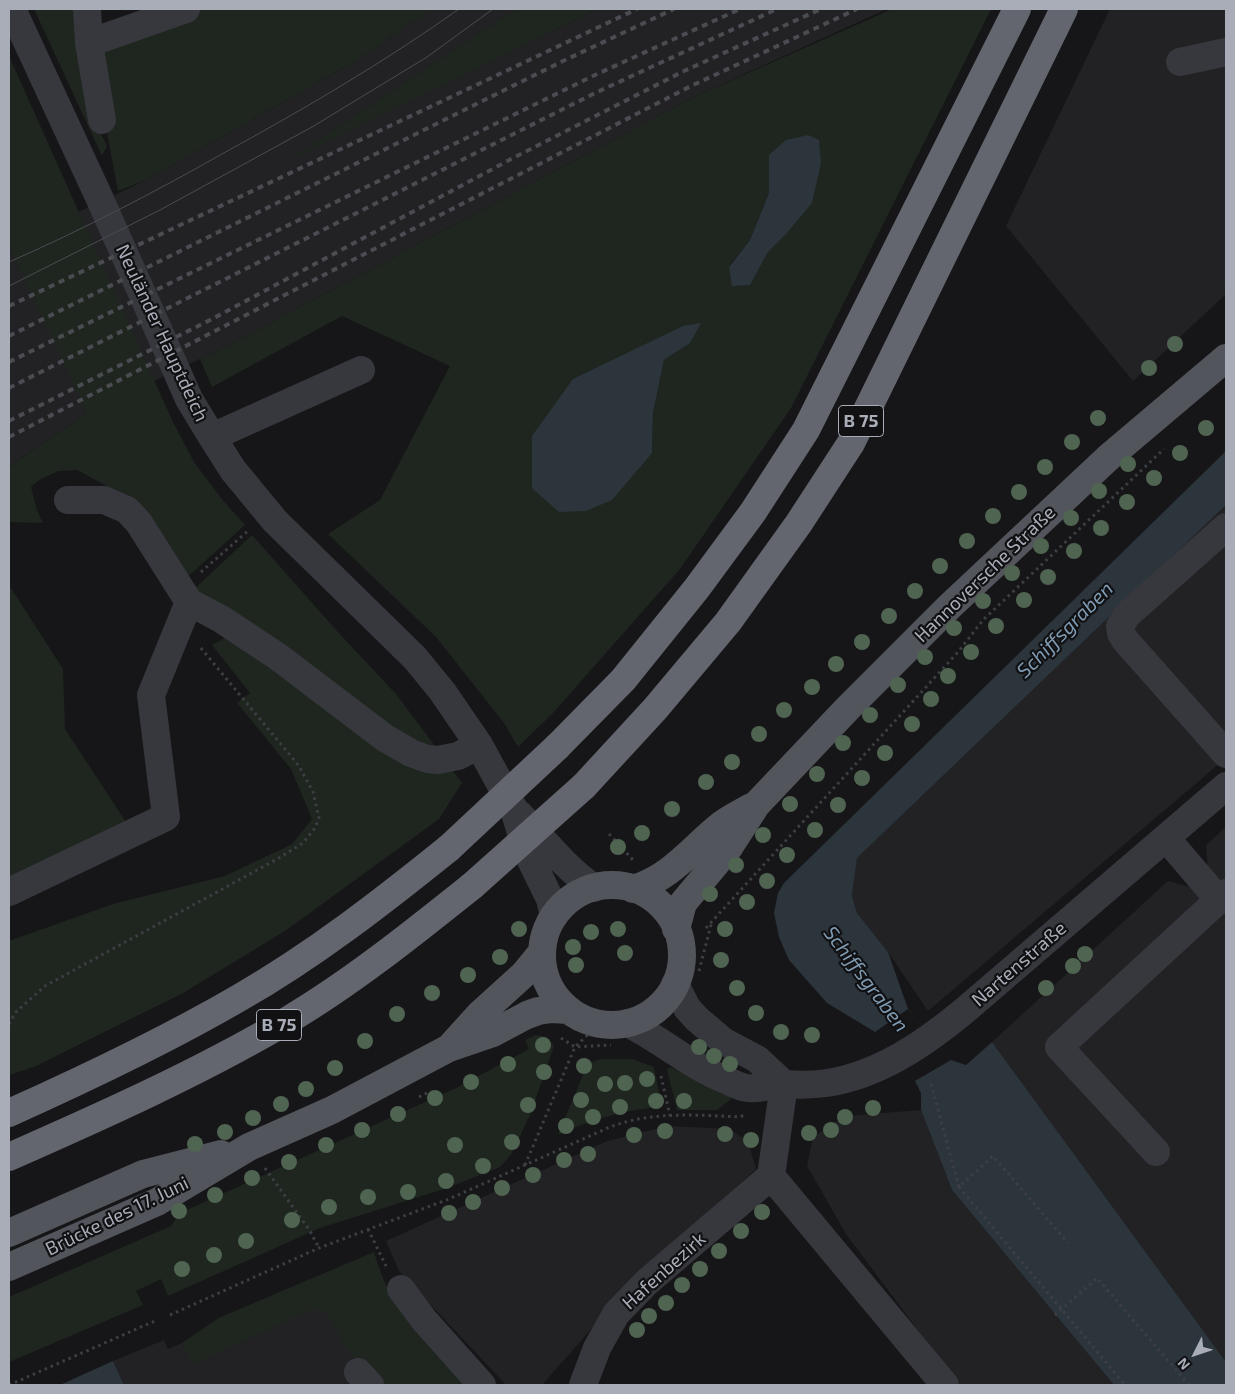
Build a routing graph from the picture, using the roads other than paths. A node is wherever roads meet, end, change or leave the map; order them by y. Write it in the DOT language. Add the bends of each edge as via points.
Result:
graph roads {
  1 [pos="12,9"];
  2 [pos="86,9"];
  3 [pos="186,9"];
  4 [pos="1017,9"];
  5 [pos="1064,9"];
  6 [pos="89,43"];
  7 [pos="1226,52"];
  8 [pos="1180,62"];
  9 [pos="102,120"];
  10 [pos="1226,358"];
  11 [pos="361,370"];
  12 [pos="212,437"];
  13 [pos="68,500"];
  14 [pos="1226,527"];
  15 [pos="185,613"];
  16 [pos="479,744"];
  17 [pos="1226,754"];
  18 [pos="1226,786"];
  19 [pos="756,804"];
  20 [pos="514,809"];
  21 [pos="1166,838"];
  22 [pos="594,888"];
  23 [pos="633,889"];
  24 [pos="9,892"];
  25 [pos="1222,896"];
  26 [pos="554,916"];
  27 [pos="676,930"];
  28 [pos="542,952"];
  29 [pos="687,979"];
  30 [pos="568,1010"];
  31 [pos="626,1024"];
  32 [pos="449,1048"];
  33 [pos="784,1084"];
  34 [pos="9,1113"];
  35 [pos="1156,1152"];
  36 [pos="256,1156"];
  37 [pos="9,1157"];
  38 [pos="771,1176"];
  39 [pos="9,1233"];
  40 [pos="9,1267"];
  41 [pos="394,1279"];
  42 [pos="482,1385"];
  43 [pos="584,1385"];
  44 [pos="945,1385"];
  1 -- 12 [label="street, Neuländer Hauptdeich" via="189,399"];
  2 -- 6 [label="street"];
  3 -- 6 [label="street"];
  4 -- 34 [label="highway, B 75, bridge" via="806,430 753,512 697,588 622,680 557,747 448,848 342,931 240,998 138,1052"];
  5 -- 37 [label="highway, B 75, bridge" via="851,443 728,622 655,709 584,786 472,886 354,976 285,1022 172,1083"];
  6 -- 9 [label="street"];
  7 -- 8 [label="street"];
  10 -- 19 [label="main road, Hannoversche Straße" via="1110,456 949,607"];
  11 -- 12 [label="street"];
  12 -- 16 [label="street, Neuländer Hauptdeich" via="275,521 415,658"];
  13 -- 15 [label="street" via="104,500 127,510 139,523"];
  14 -- 17 [label="street" via="1128,615 1120,626 1125,640"];
  15 -- 16 [label="street" via="220,619 276,656 385,738 411,753 443,760"];
  15 -- 24 [label="street" via="151,695 166,817"];
  16 -- 20 [label="street, Neuländer Hauptdeich"];
  18 -- 21 [label="street, Nartenstraße"];
  19 -- 23 [label="main road, Hannoversche Straße" via="722,824 657,880"];
  19 -- 27 [label="main road, Hannoversche Straße" via="728,849 683,903"];
  20 -- 22 [label="street, Neuländer Hauptdeich" via="562,860"];
  20 -- 26 [label="street, Neuländer Hauptdeich" via="526,850 550,899"];
  21 -- 25 [label="street"];
  21 -- 33 [label="street, Nartenstraße" via="964,1012 897,1058 874,1070 828,1083"];
  22 -- 23 [label="main road" via="614,886"];
  22 -- 26 [label="main road" via="572,898"];
  23 -- 27 [label="main road" via="659,904"];
  25 -- 35 [label="street" via="1058,1047"];
  26 -- 28 [label="main road"];
  27 -- 29 [label="main road" via="681,947 678,976"];
  28 -- 30 [label="main road" via="544,973 552,992"];
  28 -- 32 [label="main road, Brücke des 17. Juni"];
  29 -- 31 [label="main road" via="655,1010"];
  29 -- 33 [label="street" via="687,1008 697,1019 723,1041 757,1059"];
  30 -- 31 [label="main road" via="600,1024"];
  30 -- 32 [label="main road, Brücke des 17. Juni" via="538,1011 493,1033"];
  31 -- 33 [label="street, Nartenstraße" via="642,1030 698,1067 726,1080 748,1088"];
  32 -- 36 [label="main road, Brücke des 17. Juni" via="332,1110"];
  33 -- 38 [label="street"];
  36 -- 39 [label="main road, Brücke des 17. Juni" via="143,1174"];
  36 -- 40 [label="main road, Brücke des 17. Juni"];
  38 -- 43 [label="street, Hafenbezirk" via="647,1282 616,1314 597,1348"];
  38 -- 44 [label="street"];
  41 -- 42 [label="street" via="424,1320"];
}
